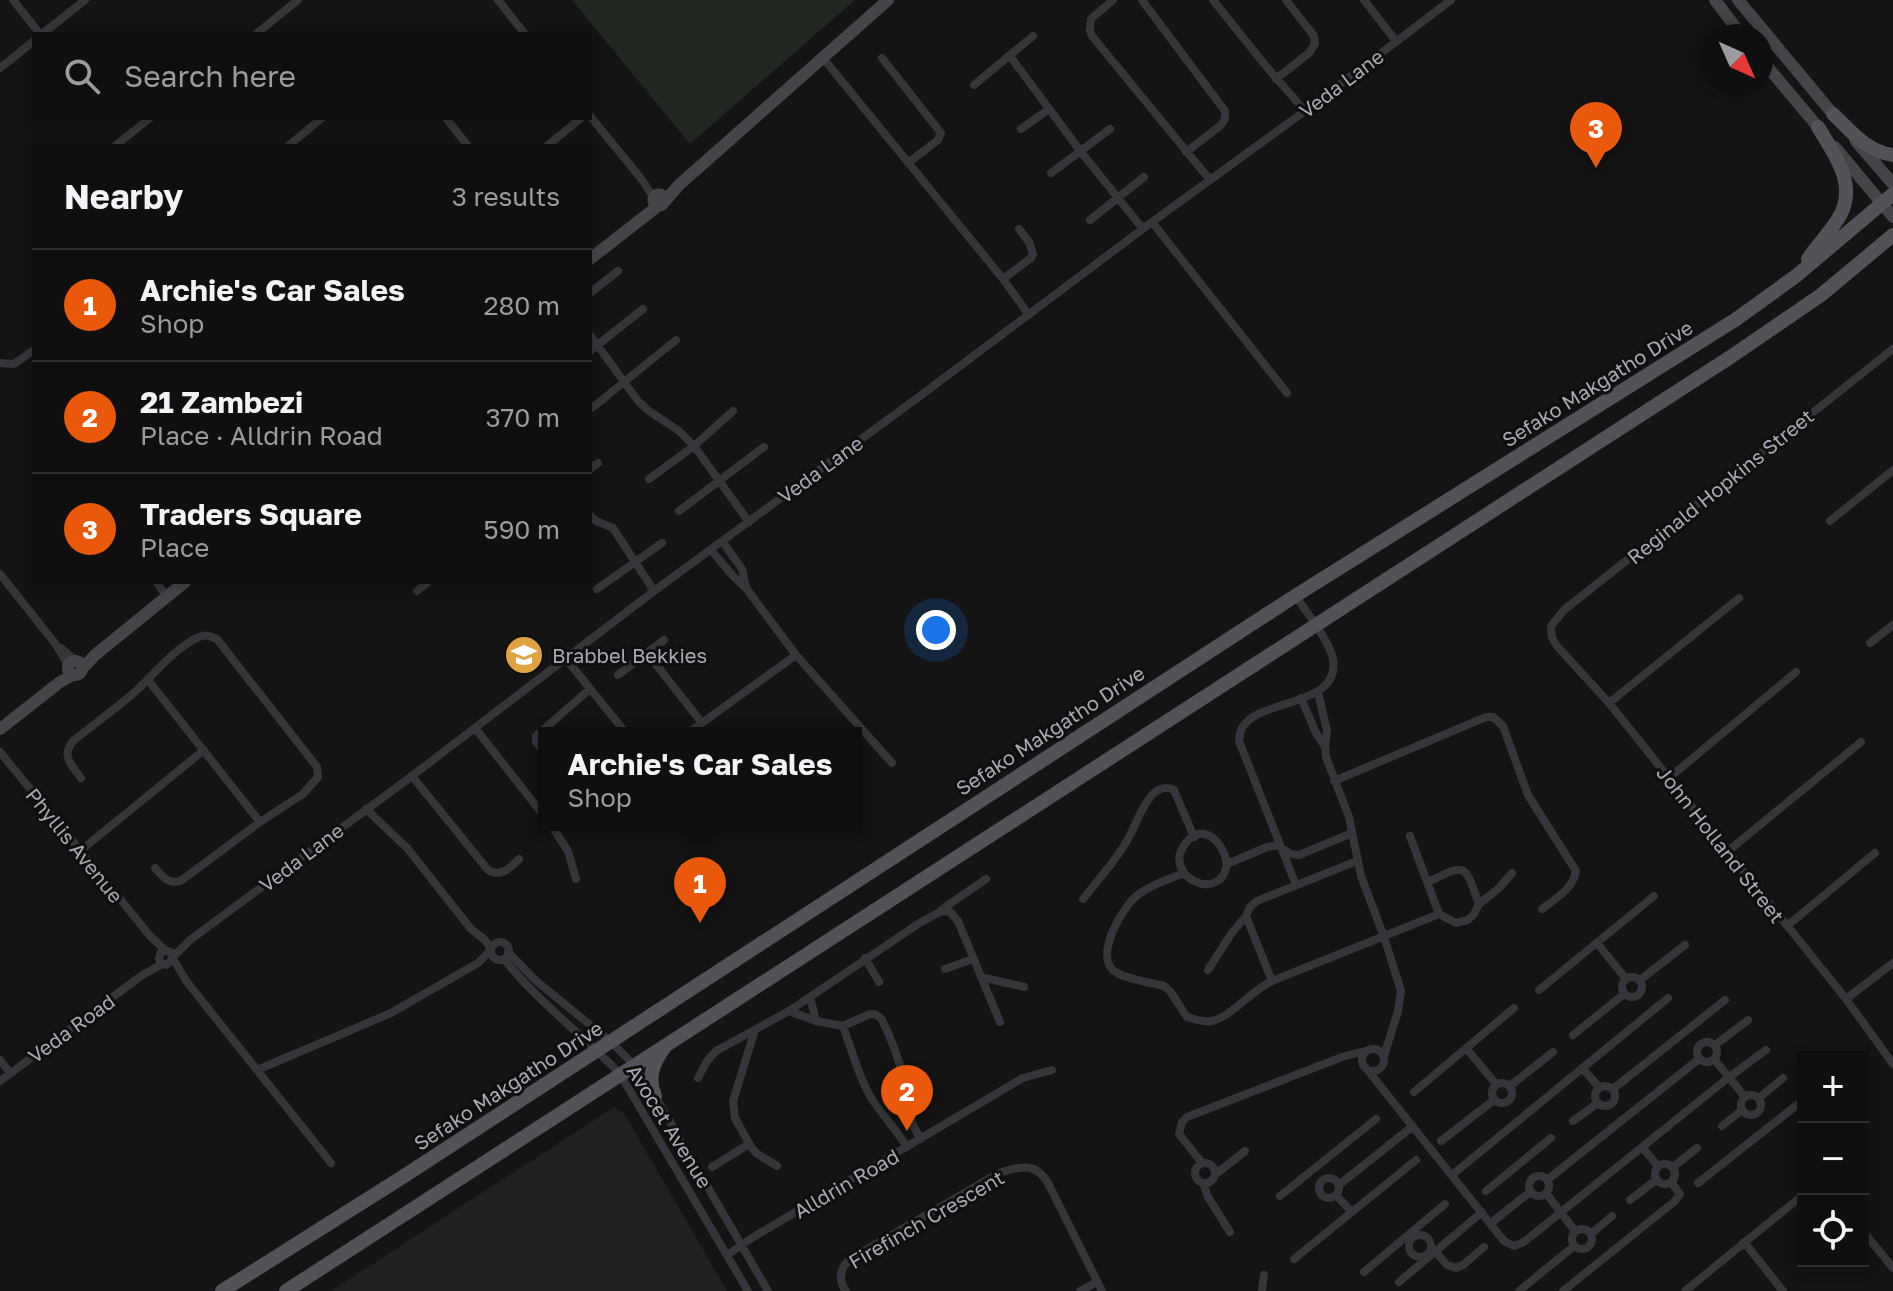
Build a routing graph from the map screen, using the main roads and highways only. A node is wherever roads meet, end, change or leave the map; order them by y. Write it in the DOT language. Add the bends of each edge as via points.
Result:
graph roads {
  1 [pos="1833,114"];
  2 [pos="1818,127"];
  3 [pos="1893,155"];
  4 [pos="1888,199"];
  5 [pos="1893,235"];
  6 [pos="1796,276"];
  7 [pos="676,1037"];
  8 [pos="655,1096"];
  9 [pos="222,1291"];
  10 [pos="286,1291"];
  1 -- 3 [label="main road" via="1866,144"];
  2 -- 6 [label="main road" via="1843,171 1846,196 1839,217"];
  4 -- 6 [label="main road, Sefako Makgatho Drive"];
  5 -- 7 [label="main road" via="1821,295 1741,350"];
  6 -- 9 [label="main road, Sefako Makgatho Drive"];
  7 -- 8 [label="main road" via="653,1069"];
  7 -- 10 [label="main road"];
}
